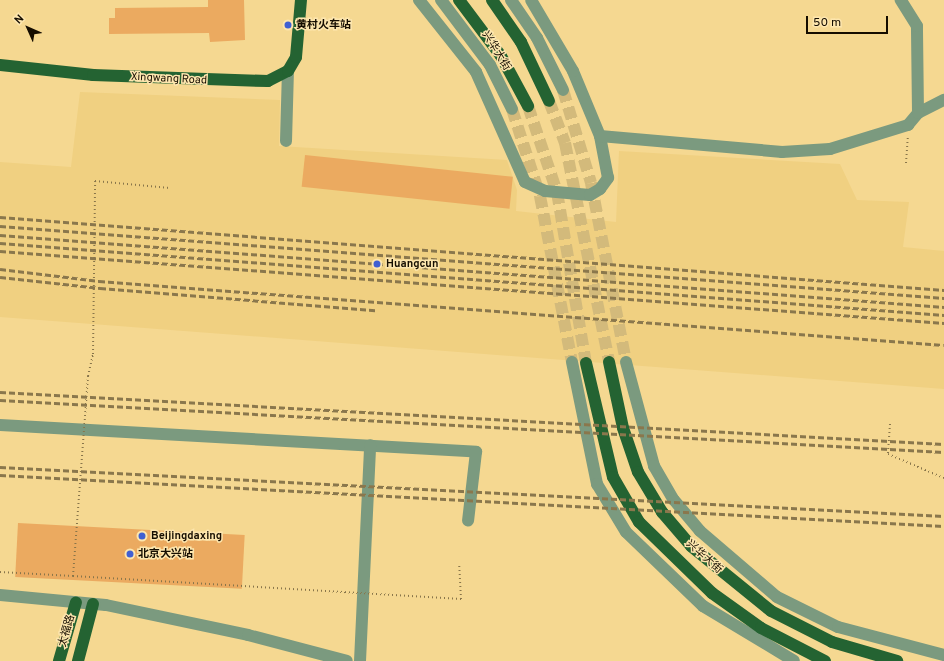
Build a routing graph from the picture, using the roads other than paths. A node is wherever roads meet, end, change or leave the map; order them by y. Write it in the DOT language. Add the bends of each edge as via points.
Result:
graph roads {
  1 [pos="301,0"];
  2 [pos="419,0"];
  3 [pos="441,0"];
  4 [pos="459,0"];
  5 [pos="492,0"];
  6 [pos="512,0"];
  7 [pos="531,0"];
  8 [pos="901,0"];
  9 [pos="0,65"];
  10 [pos="288,72"];
  11 [pos="564,90"];
  12 [pos="944,100"];
  13 [pos="549,101"];
  14 [pos="528,106"];
  15 [pos="512,109"];
  16 [pos="918,113"];
  17 [pos="600,136"];
  18 [pos="286,141"];
  19 [pos="572,362"];
  20 [pos="609,362"];
  21 [pos="626,362"];
  22 [pos="586,363"];
  23 [pos="0,425"];
  24 [pos="370,445"];
  25 [pos="468,521"];
  26 [pos="0,595"];
  27 [pos="76,602"];
  28 [pos="93,604"];
  29 [pos="944,655"];
  30 [pos="59,661"];
  31 [pos="78,661"];
  32 [pos="347,661"];
  33 [pos="360,661"];
  34 [pos="794,661"];
  35 [pos="825,661"];
  36 [pos="897,661"];
  1 -- 10 [label="main road" via="301,26 296,57"];
  2 -- 17 [label="street" via="476,72 497,113 520,175 530,186 545,191 584,196 600,189 608,178"];
  3 -- 15 [label="street" via="490,65"];
  4 -- 14 [label="main road, 兴华大街" via="501,56"];
  5 -- 13 [label="main road" via="520,42"];
  6 -- 11 [label="street"];
  7 -- 17 [label="street" via="573,71"];
  8 -- 16 [label="street" via="917,26"];
  9 -- 10 [label="main road, Xingwang Road" via="206,81 268,81"];
  10 -- 18 [label="street"];
  12 -- 16 [label="street"];
  16 -- 17 [label="street" via="908,125 830,150 782,152"];
  19 -- 34 [label="street" via="598,484 626,532 703,606 753,639"];
  20 -- 36 [label="main road, 兴华大街" via="623,428 638,472 662,512 691,546 771,611 832,642"];
  21 -- 29 [label="street" via="654,466 674,500 700,531 777,597 838,627"];
  22 -- 35 [label="main road, 兴华大街" via="613,476 639,522 712,593 761,628"];
  23 -- 24 [label="street"];
  24 -- 25 [label="street" via="476,452"];
  24 -- 33 [label="street"];
  26 -- 27 [label="street"];
  27 -- 28 [label="street"];
  27 -- 30 [label="main road, 太福路"];
  28 -- 31 [label="main road, 太福路"];
  28 -- 32 [label="street" via="248,635"];
}
